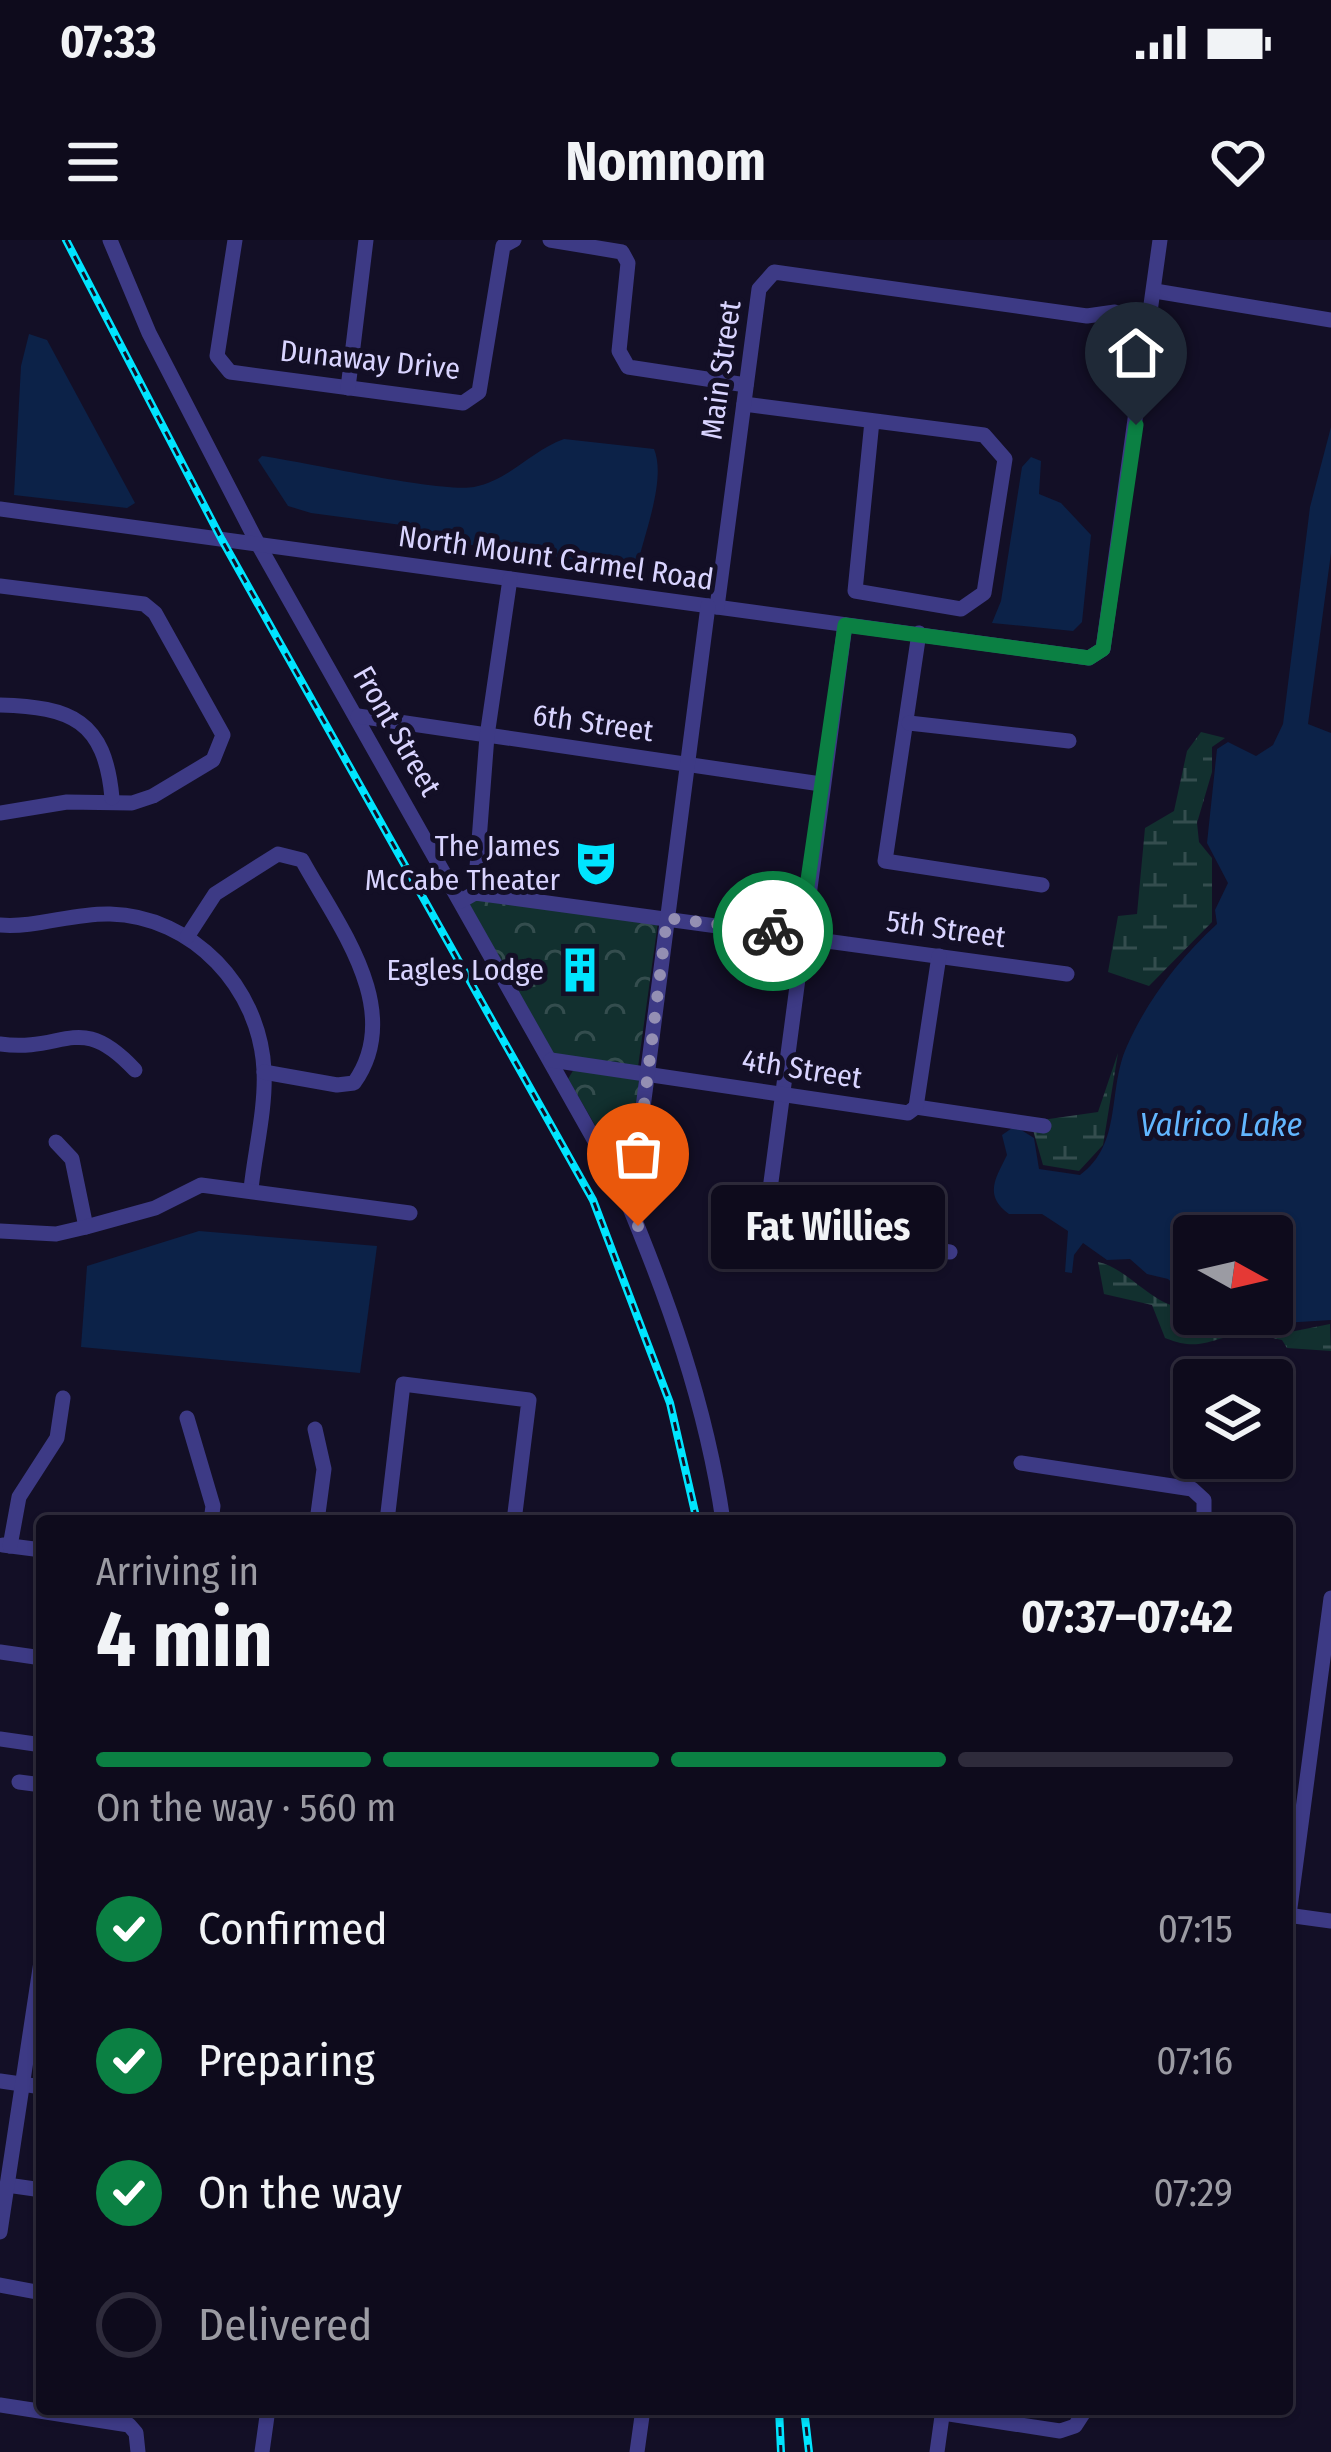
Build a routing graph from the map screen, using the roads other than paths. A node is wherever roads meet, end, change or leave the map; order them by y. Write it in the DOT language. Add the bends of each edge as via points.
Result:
graph roads {
  1 [pos="110,240"];
  2 [pos="235,240"];
  3 [pos="366,240"];
  4 [pos="514,240"];
  5 [pos="550,240"];
  6 [pos="1160,240"];
  7 [pos="1155,291"];
  8 [pos="1114,312"];
  9 [pos="1331,320"];
  10 [pos="746,385"];
  11 [pos="348,388"];
  12 [pos="744,404"];
  13 [pos="872,421"];
  14 [pos="0,509"];
  15 [pos="258,544"];
  16 [pos="510,578"];
  17 [pos="0,586"];
  18 [pos="712,607"];
  19 [pos="845,625"];
  20 [pos="919,632"];
  21 [pos="0,705"];
  22 [pos="358,716"];
  23 [pos="909,723"];
  24 [pos="487,736"];
  25 [pos="1070,741"];
  26 [pos="687,763"];
  27 [pos="821,784"];
  28 [pos="112,798"];
  29 [pos="0,813"];
  30 [pos="1042,886"];
  31 [pos="468,897"];
  32 [pos="667,918"];
  33 [pos="0,925"];
  34 [pos="800,935"];
  35 [pos="187,937"];
  36 [pos="939,956"];
  37 [pos="1067,974"];
  38 [pos="0,1044"];
  39 [pos="551,1060"];
  40 [pos="135,1070"];
  41 [pos="264,1072"];
  42 [pos="647,1073"];
  43 [pos="782,1093"];
  44 [pos="916,1107"];
  45 [pos="1044,1126"];
  46 [pos="56,1142"];
  47 [pos="251,1189"];
  48 [pos="622,1190"];
  49 [pos="410,1213"];
  50 [pos="86,1227"];
  51 [pos="0,1231"];
  52 [pos="950,1252"];
  53 [pos="63,1398"];
  54 [pos="188,1418"];
  55 [pos="315,1429"];
  56 [pos="1021,1463"];
  57 [pos="212,1515"];
  58 [pos="318,1515"];
  59 [pos="388,1515"];
  60 [pos="515,1515"];
  61 [pos="722,1515"];
  62 [pos="1204,1515"];
  63 [pos="5,1545"];
  64 [pos="36,1549"];
  65 [pos="1331,1598"];
  66 [pos="0,1652"];
  67 [pos="36,1657"];
  68 [pos="0,1739"];
  69 [pos="36,1744"];
  70 [pos="19,1782"];
  71 [pos="36,1784"];
  72 [pos="1293,1878"];
  73 [pos="1293,1916"];
  74 [pos="1331,1922"];
  75 [pos="36,2003"];
  76 [pos="0,2081"];
  77 [pos="22,2084"];
  78 [pos="36,2086"];
  79 [pos="7,2185"];
  80 [pos="36,2189"];
  81 [pos="0,2232"];
  82 [pos="0,2285"];
  83 [pos="36,2292"];
  84 [pos="0,2405"];
  85 [pos="36,2411"];
  86 [pos="64,2415"];
  87 [pos="267,2415"];
  88 [pos="642,2415"];
  89 [pos="942,2415"];
  90 [pos="966,2415"];
  91 [pos="1082,2415"];
  92 [pos="138,2452"];
  93 [pos="262,2452"];
  94 [pos="637,2452"];
  95 [pos="937,2452"];
  1 -- 15 [label="street, Front Street" via="148,333"];
  2 -- 11 [label="street, Dunaway Drive" via="217,356 230,372"];
  3 -- 11 [label="street"];
  4 -- 11 [label="street, Dunaway Drive" via="503,246 479,392 463,404"];
  5 -- 10 [label="street" via="622,252 628,263 619,351 628,367"];
  6 -- 7 [label="street"];
  7 -- 9 [label="street"];
  7 -- 20 [label="street, North Mount Carmel Road" via="1103,649 1089,658"];
  8 -- 10 [label="street, Main Street" via="1087,316 775,272 759,289"];
  10 -- 12 [label="street, Main Street"];
  12 -- 13 [label="street"];
  12 -- 18 [label="street, Main Street"];
  13 -- 13 [label="street" via="996,443 1005,459 977,603 961,609 855,591"];
  14 -- 15 [label="street, North Mount Carmel Road"];
  15 -- 16 [label="street, North Mount Carmel Road"];
  15 -- 22 [label="street, Front Street"];
  16 -- 18 [label="street, North Mount Carmel Road"];
  16 -- 24 [label="street"];
  17 -- 28 [label="street" via="144,604 224,734 213,760 153,796"];
  18 -- 19 [label="street, North Mount Carmel Road"];
  18 -- 26 [label="street, Main Street"];
  19 -- 20 [label="street, North Mount Carmel Road"];
  19 -- 27 [label="street"];
  20 -- 23 [label="street"];
  21 -- 28 [label="street" via="52,707 88,728 109,768"];
  22 -- 24 [label="street, 6th Street"];
  22 -- 31 [label="street, Front Street"];
  23 -- 25 [label="street"];
  23 -- 30 [label="street" via="885,862"];
  24 -- 26 [label="street, 6th Street"];
  24 -- 31 [label="street"];
  26 -- 27 [label="street, 6th Street"];
  26 -- 32 [label="street, Main Street"];
  27 -- 34 [label="street"];
  28 -- 29 [label="street"];
  31 -- 32 [label="street, 5th Street"];
  31 -- 39 [label="street, Front Street"];
  32 -- 34 [label="street, 5th Street"];
  32 -- 42 [label="street, Main Street"];
  33 -- 35 [label="street" via="114,914"];
  34 -- 36 [label="street, 5th Street"];
  34 -- 43 [label="street"];
  35 -- 41 [label="street" via="242,994"];
  35 -- 41 [label="street" via="230,879 278,854 302,860 371,987 364,1069 354,1082 337,1085"];
  36 -- 37 [label="street, 5th Street"];
  36 -- 44 [label="street"];
  38 -- 40 [label="street" via="36,1047 78,1034"];
  39 -- 42 [label="street, 4th Street"];
  39 -- 48 [label="street, Front Street"];
  41 -- 47 [label="street"];
  42 -- 43 [label="street, 4th Street"];
  42 -- 48 [label="street, Main Street" via="638,1154"];
  43 -- 44 [label="street, 4th Street" via="908,1113"];
  43 -- 52 [label="street" via="765,1227"];
  44 -- 45 [label="street, 4th Street"];
  46 -- 50 [label="street" via="72,1159"];
  47 -- 49 [label="street"];
  47 -- 50 [label="street" via="201,1185"];
  48 -- 61 [label="street, Front Street" via="670,1301"];
  50 -- 51 [label="street"];
  53 -- 63 [label="street" via="57,1438 19,1497"];
  54 -- 57 [label="street"];
  55 -- 58 [label="street" via="324,1469"];
  56 -- 62 [label="street" via="1184,1486 1204,1500"];
  59 -- 60 [label="street" via="403,1384 529,1400"];
  63 -- 64 [label="street"];
  65 -- 72 [label="street"];
  66 -- 67 [label="street"];
  68 -- 69 [label="street"];
  70 -- 71 [label="street"];
  73 -- 74 [label="street"];
  75 -- 77 [label="street"];
  76 -- 77 [label="street"];
  77 -- 78 [label="street"];
  77 -- 79 [label="street"];
  79 -- 80 [label="street"];
  79 -- 81 [label="street"];
  82 -- 83 [label="street"];
  84 -- 85 [label="street"];
  86 -- 92 [label="street" via="129,2425"];
  87 -- 93 [label="street"];
  88 -- 94 [label="street"];
  89 -- 95 [label="street"];
  90 -- 91 [label="street" via="1060,2431"];
}
